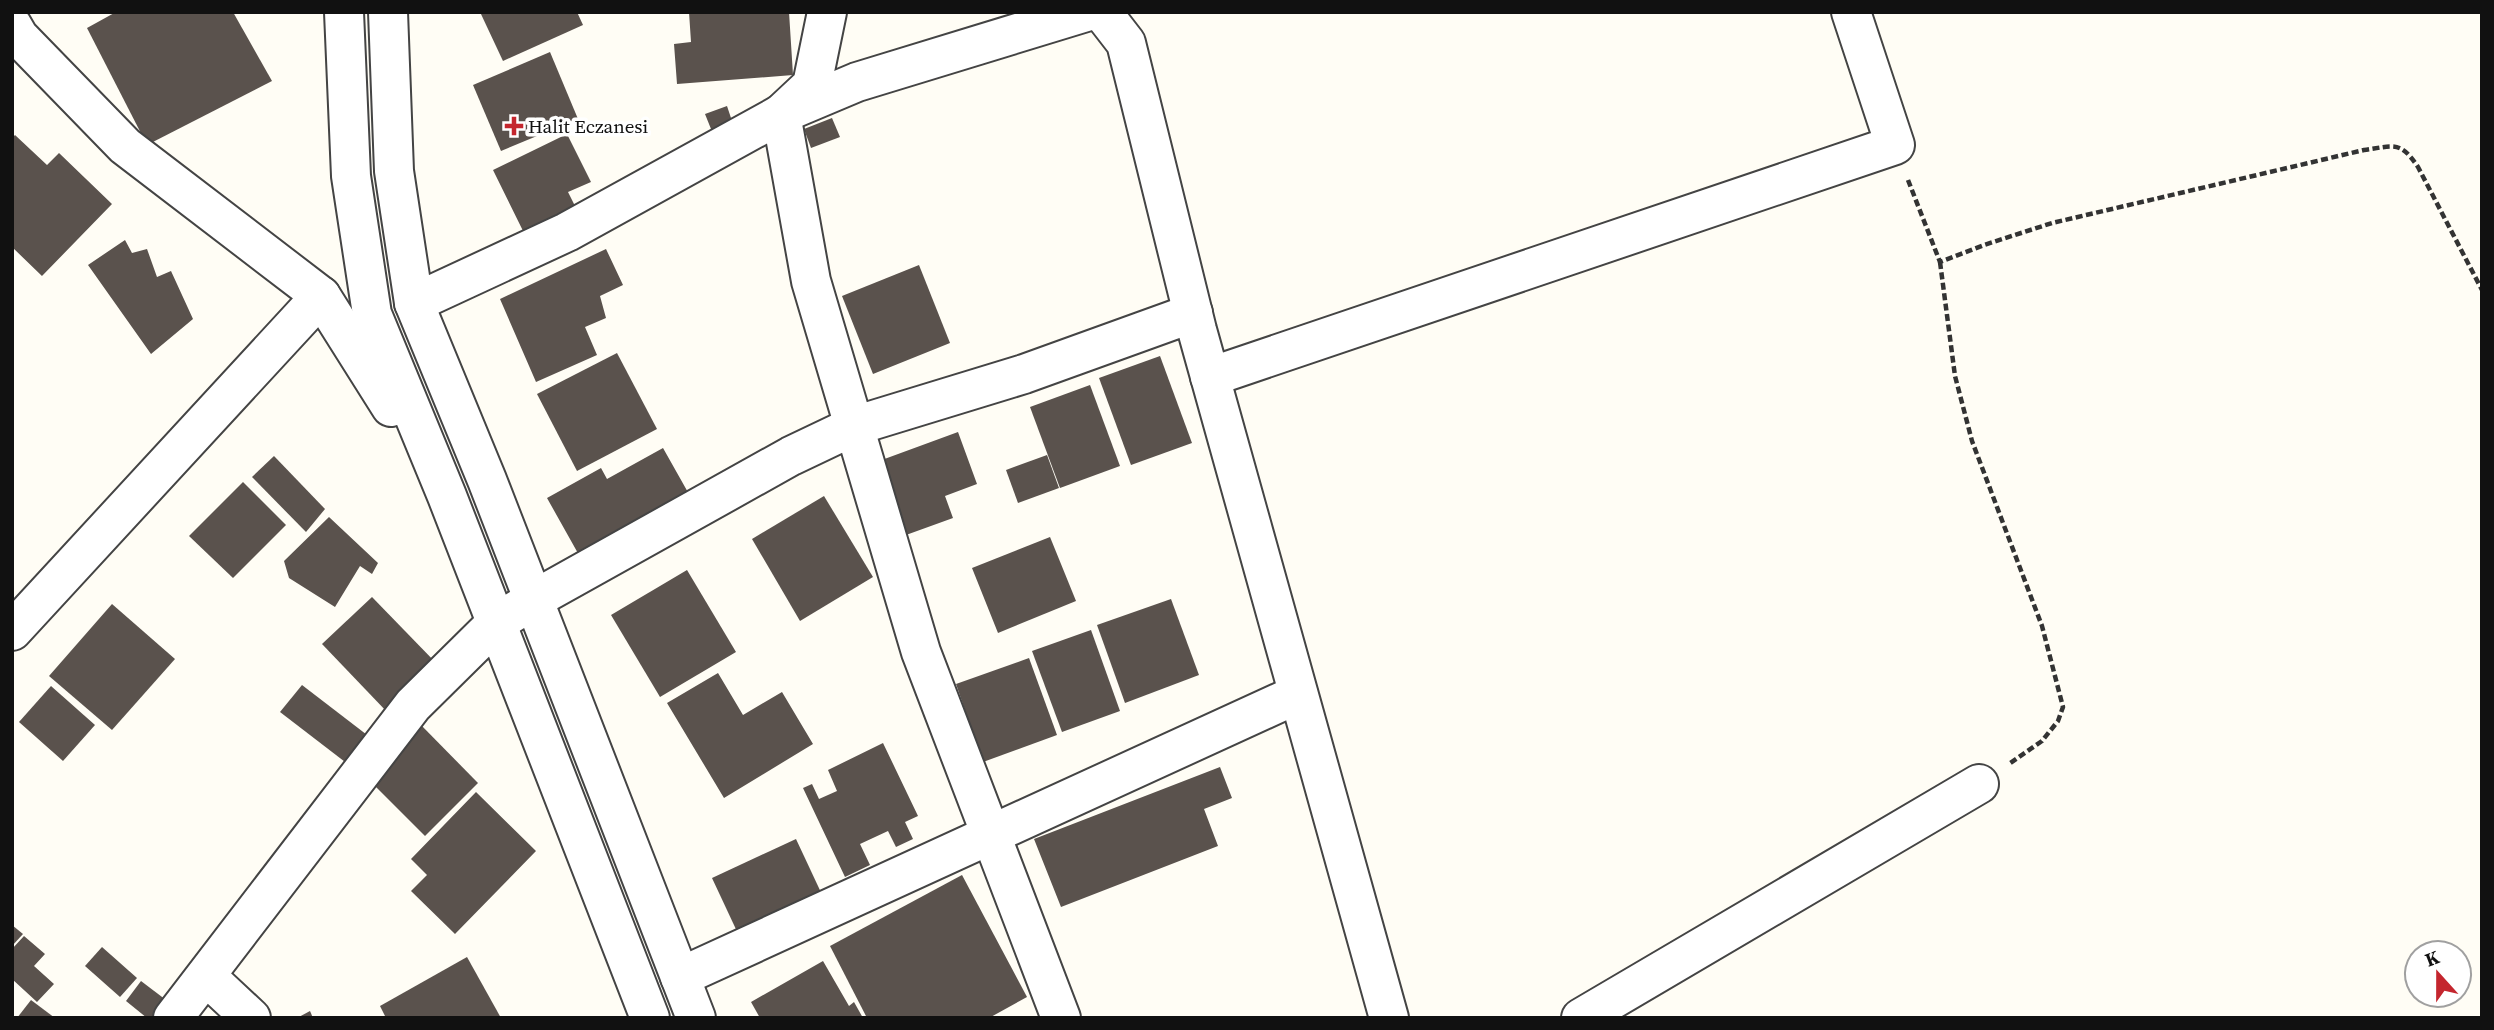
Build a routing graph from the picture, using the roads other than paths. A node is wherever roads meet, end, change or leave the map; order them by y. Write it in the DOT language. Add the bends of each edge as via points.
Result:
graph roads {
  1 [pos="344,12"];
  2 [pos="388,12"];
  3 [pos="827,12"];
  4 [pos="1086,12"];
  5 [pos="1102,12"];
  6 [pos="1851,12"];
  7 [pos="14,36"];
  8 [pos="781,114"];
  9 [pos="321,296"];
  10 [pos="414,303"];
  11 [pos="1193,313"];
  12 [pos="1210,377"];
  13 [pos="854,426"];
  14 [pos="447,496"];
  15 [pos="533,600"];
  16 [pos="496,623"];
  17 [pos="12,631"];
  18 [pos="1298,694"];
  19 [pos="1979,784"];
  20 [pos="991,834"];
  21 [pos="206,976"];
  22 [pos="680,977"];
  23 [pos="173,1018"];
  24 [pos="251,1018"];
  25 [pos="650,1018"];
  26 [pos="696,1018"];
  27 [pos="1061,1018"];
  28 [pos="1389,1018"];
  29 [pos="1581,1018"];
  1 -- 14 [label="street" via="351,176 372,314"];
  2 -- 10 [label="street" via="394,171"];
  3 -- 8 [label="street" via="812,85"];
  4 -- 8 [label="street" via="857,82"];
  5 -- 11 [label="street" via="1126,43"];
  6 -- 12 [label="street" via="1895,145"];
  7 -- 9 [label="street" via="125,146"];
  8 -- 10 [label="street" via="567,232"];
  8 -- 13 [label="street" via="811,281"];
  9 -- 14 [label="street"];
  9 -- 17 [label="street"];
  10 -- 15 [label="street"];
  11 -- 12 [label="street"];
  11 -- 13 [label="street" via="1024,374"];
  12 -- 18 [label="street"];
  13 -- 15 [label="street" via="791,456"];
  13 -- 20 [label="street" via="921,652"];
  14 -- 16 [label="street"];
  15 -- 16 [label="street"];
  15 -- 22 [label="street"];
  16 -- 21 [label="street" via="413,705"];
  16 -- 25 [label="street"];
  18 -- 20 [label="street"];
  18 -- 28 [label="street"];
  19 -- 29 [label="street"];
  20 -- 22 [label="street"];
  20 -- 27 [label="street"];
  21 -- 23 [label="street"];
  21 -- 24 [label="street"];
  22 -- 26 [label="street"];
}
